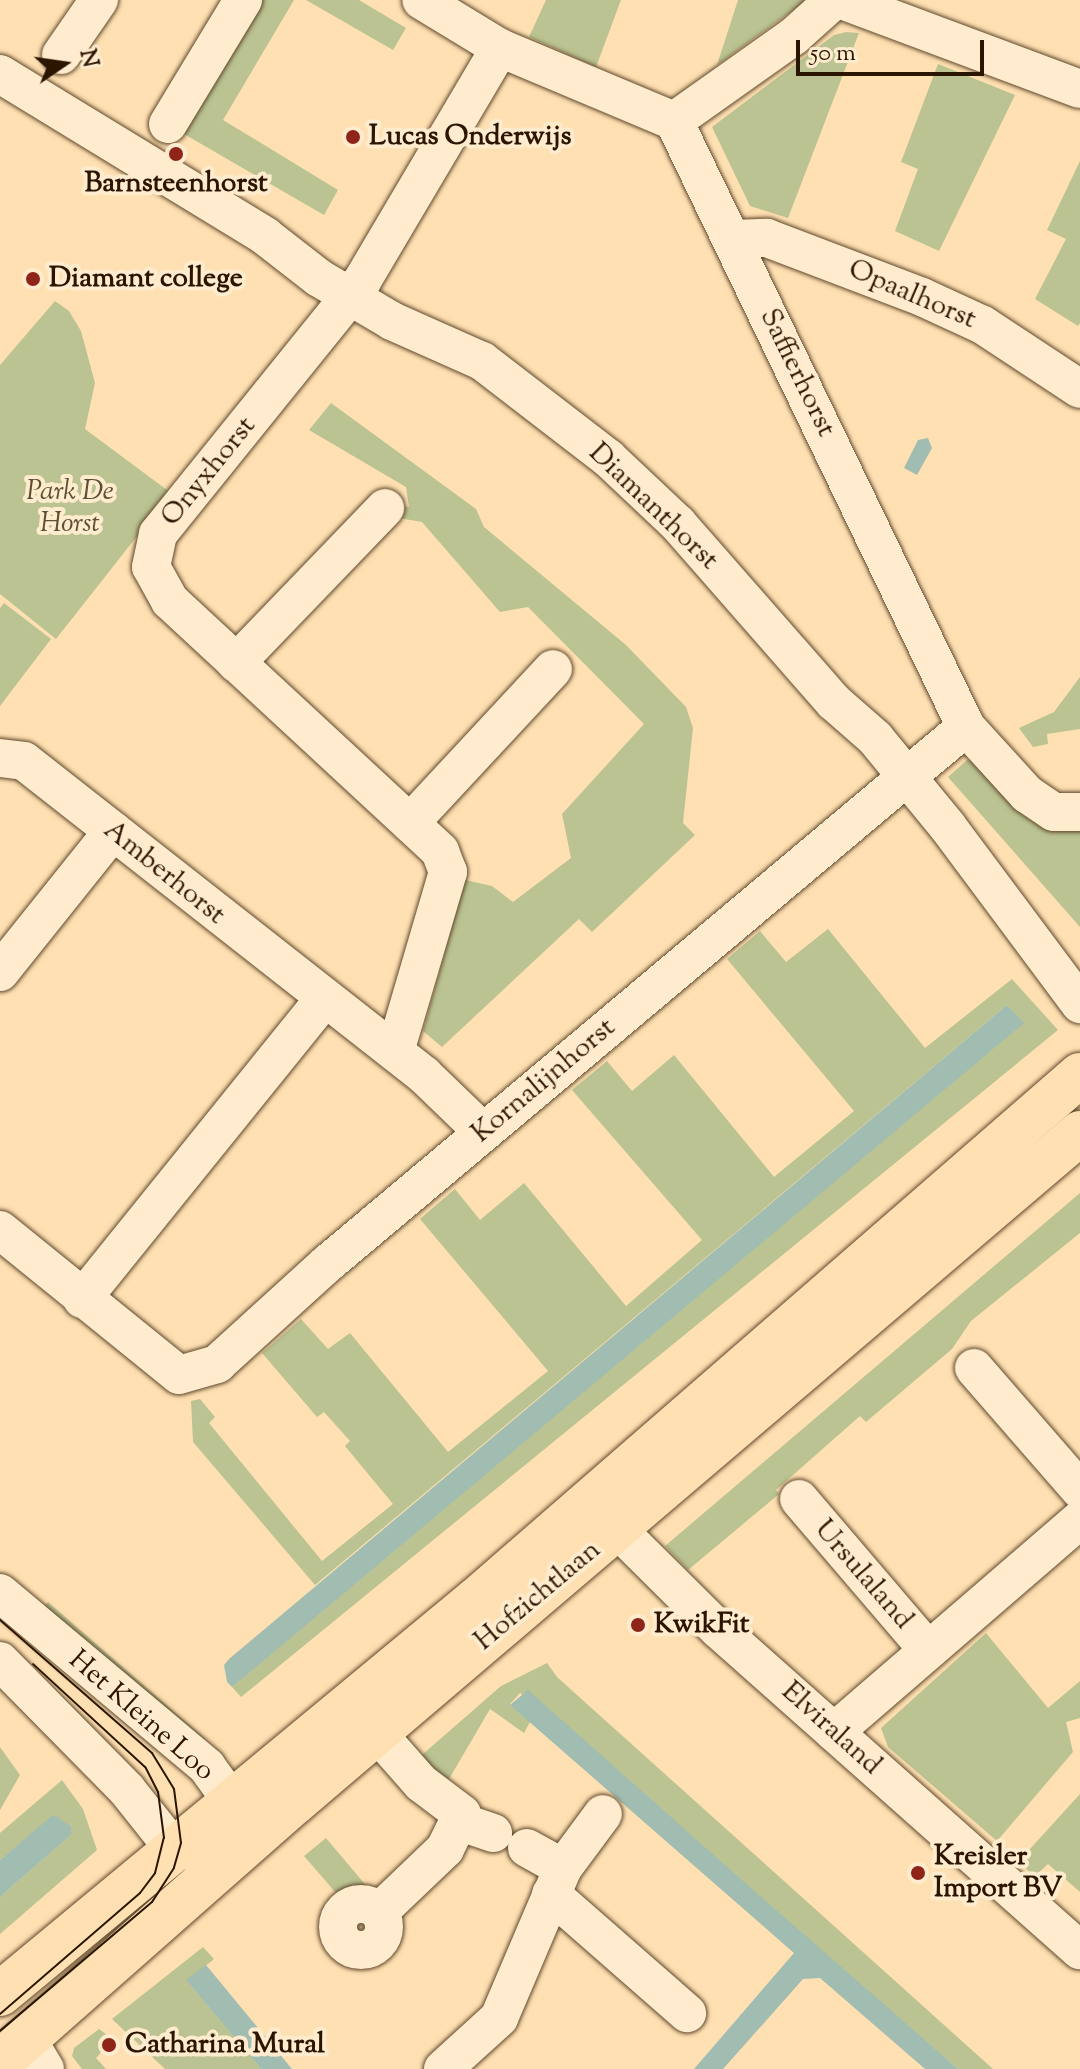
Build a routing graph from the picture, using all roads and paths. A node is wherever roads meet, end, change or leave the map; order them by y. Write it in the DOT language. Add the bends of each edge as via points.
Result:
graph roads {
  1 [pos="99,0"];
  2 [pos="243,0"];
  3 [pos="421,0"];
  4 [pos="834,0"];
  5 [pos="842,0"];
  6 [pos="500,48"];
  7 [pos="61,55"];
  8 [pos="0,74"];
  9 [pos="1080,89"];
  10 [pos="674,121"];
  11 [pos="168,124"];
  12 [pos="732,239"];
  13 [pos="356,289"];
  14 [pos="1080,389"];
  15 [pos="385,508"];
  16 [pos="236,663"];
  17 [pos="553,669"];
  18 [pos="966,727"];
  19 [pos="0,758"];
  20 [pos="897,781"];
  21 [pos="1080,812"];
  22 [pos="410,823"];
  23 [pos="113,831"];
  24 [pos="0,972"];
  25 [pos="1076,991"];
  26 [pos="325,998"];
  27 [pos="395,1052"];
  28 [pos="1080,1075"];
  29 [pos="483,1132"];
  30 [pos="1080,1133"];
  31 [pos="0,1230"];
  32 [pos="82,1299"];
  33 [pos="974,1368"];
  34 [pos="1080,1490"];
  35 [pos="799,1499"];
  36 [pos="602,1515"];
  37 [pos="1080,1520"];
  38 [pos="6,1611"];
  39 [pos="928,1650"];
  40 [pos="0,1661"];
  41 [pos="834,1732"];
  42 [pos="377,1733"];
  43 [pos="233,1803"];
  44 [pos="603,1814"];
  45 [pos="527,1848"];
  46 [pos="174,1849"];
  47 [pos="239,1853"];
  48 [pos="557,1881"];
  49 [pos="379,1912"];
  50 [pos="1080,1950"];
  51 [pos="0,1994"];
  52 [pos="687,2013"];
  53 [pos="24,2057"];
  54 [pos="443,2069"];
  1 -- 7 [label="street"];
  2 -- 11 [label="street"];
  3 -- 6 [label="street"];
  4 -- 10 [label="street" via="794,36"];
  5 -- 9 [label="street"];
  6 -- 10 [label="street"];
  6 -- 13 [label="street"];
  8 -- 13 [label="street, Diamanthorst" via="265,236 316,255"];
  10 -- 12 [label="street, Saffierhorst"];
  12 -- 14 [label="street, Opaalhorst" via="767,238 922,297 983,325"];
  12 -- 18 [label="street, Saffierhorst"];
  13 -- 16 [label="street, Onyxhorst" via="158,534 151,567 170,601"];
  13 -- 20 [label="street, Diamanthorst" via="403,306 444,343 482,361 608,458 678,524"];
  15 -- 16 [label="street"];
  16 -- 22 [label="street, Onyxhorst"];
  17 -- 22 [label="street"];
  18 -- 20 [label="street"];
  18 -- 21 [label="street, Saffierhorst" via="1027,794 1054,812"];
  19 -- 23 [label="street, Amberhorst" via="24,761"];
  20 -- 25 [label="street, Diamanthorst" via="935,838 969,861"];
  20 -- 29 [label="street, Kornalijnhorst"];
  22 -- 27 [label="street, Onyxhorst" via="440,851 448,872"];
  23 -- 24 [label="street"];
  23 -- 26 [label="street, Amberhorst"];
  26 -- 27 [label="street, Amberhorst"];
  26 -- 32 [label="street"];
  27 -- 29 [label="street, Amberhorst"];
  28 -- 36 [label="main road, Hofzichtlaan"];
  29 -- 32 [label="street, Kornalijnhorst" via="233,1352 205,1370 179,1375"];
  30 -- 36 [label="main road, Hofzichtlaan"];
  31 -- 32 [label="street"];
  33 -- 34 [label="street"];
  35 -- 39 [label="street, Ursulaland"];
  36 -- 41 [label="street, Elviraland"];
  36 -- 42 [label="main road, Hofzichtlaan"];
  36 -- 43 [label="main road, Hofzichtlaan"];
  37 -- 39 [label="street, Ursulaland"];
  38 -- 43 [label="street, Het Kleine Loo" via="207,1767"];
  39 -- 41 [label="street, Ursulaland"];
  40 -- 46 [label="street, Het Kleine Loo" via="127,1790"];
  41 -- 50 [label="street, Elviraland"];
  42 -- 47 [label="main road, Hofzichtlaan"];
  42 -- 49 [label="street" via="421,1783 477,1828 445,1849"];
  43 -- 46 [label="main road, Hofzichtlaan"];
  43 -- 47 [label="street, Het Kleine Loo"];
  44 -- 48 [label="street"];
  45 -- 48 [label="street"];
  46 -- 47 [label="street"];
  46 -- 51 [label="main road, Hofzichtlaan"];
  47 -- 53 [label="main road, Hofzichtlaan"];
  48 -- 52 [label="street"];
  48 -- 54 [label="street" via="499,2018"];
}
